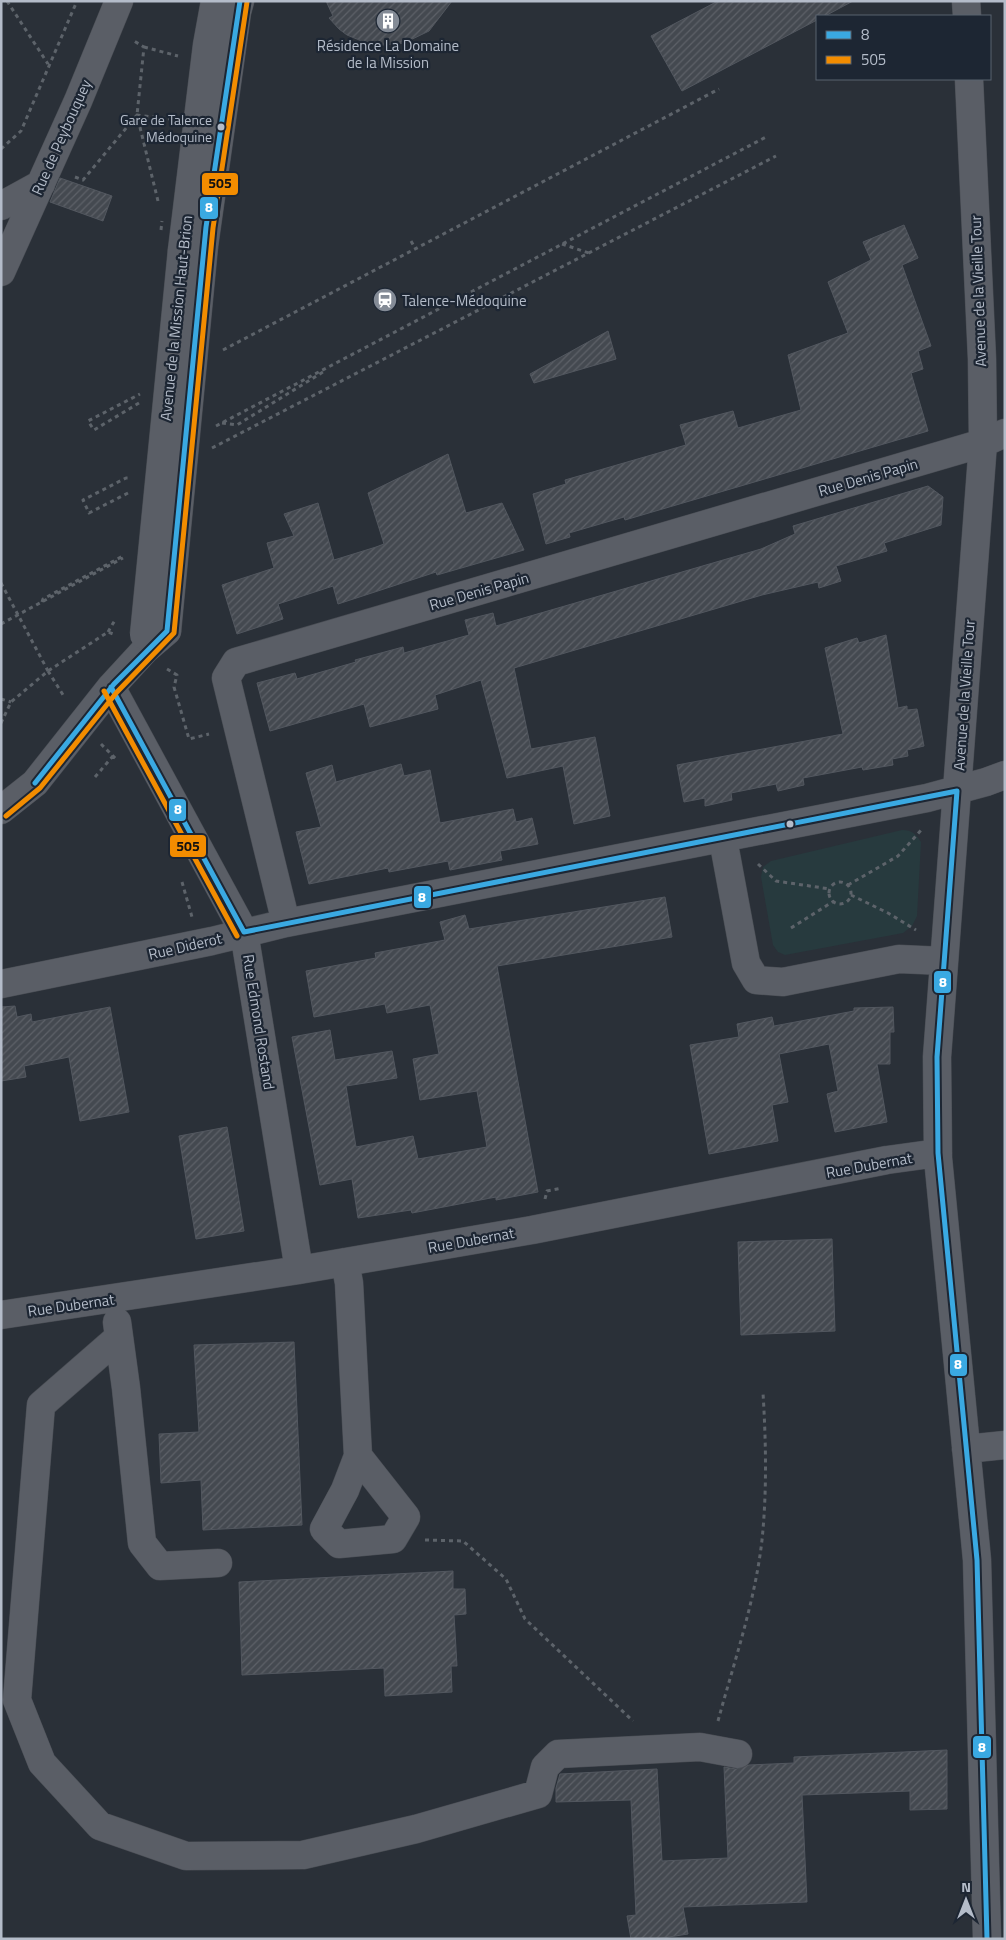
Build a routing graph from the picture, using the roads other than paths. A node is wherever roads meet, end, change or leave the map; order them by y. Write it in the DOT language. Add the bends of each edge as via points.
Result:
graph roads {
  1 [pos="215,1"];
  2 [pos="240,1"];
  3 [pos="966,1"];
  4 [pos="113,13"];
  5 [pos="967,15"];
  6 [pos="969,80"];
  7 [pos="45,175"];
  8 [pos="1,206"];
  9 [pos="193,248"];
  10 [pos="1,272"];
  11 [pos="994,438"];
  12 [pos="111,687"];
  13 [pos="1005,775"];
  14 [pos="957,791"];
  15 [pos="1,810"];
  16 [pos="723,839"];
  17 [pos="286,923"];
  18 [pos="244,932"];
  19 [pos="944,961"];
  20 [pos="1,984"];
  21 [pos="938,1153"];
  22 [pos="345,1262"];
  23 [pos="299,1270"];
  24 [pos="113,1298"];
  25 [pos="1,1315"];
  26 [pos="119,1337"];
  27 [pos="1005,1445"];
  28 [pos="966,1448"];
  29 [pos="358,1456"];
  30 [pos="218,1563"];
  31 [pos="727,1752"];
  32 [pos="995,1895"];
  33 [pos="987,1939"];
  1 -- 9 [label="street, Avenue de la Mission Haut-Brion" via="206,45"];
  2 -- 9 [label="street, Avenue de la Mission Haut-Brion"];
  3 -- 5 [label="street"];
  4 -- 7 [label="street, Rue de Peybouquey"];
  6 -- 11 [label="street, Avenue de la Vieille Tour" via="977,275"];
  7 -- 8 [label="street"];
  7 -- 10 [label="street, Rue de Peybouquey"];
  9 -- 12 [label="street, Avenue de la Mission Haut-Brion, bridge" via="152,639"];
  11 -- 14 [label="street, Avenue de la Vieille Tour"];
  11 -- 17 [label="street, Rue Denis Papin" via="236,662 226,678"];
  12 -- 15 [label="street, Avenue de la Mission Haut-Brion" via="35,783"];
  12 -- 18 [label="street, Rue Edmond Rostand"];
  13 -- 14 [label="street, Rue Diderot"];
  14 -- 16 [label="street, Rue Diderot"];
  14 -- 19 [label="street, Avenue de la Vieille Tour"];
  16 -- 17 [label="street, Rue Diderot"];
  16 -- 19 [label="street" via="746,963 756,980 783,982 899,959"];
  17 -- 18 [label="street, Rue Diderot"];
  18 -- 20 [label="street, Rue Diderot"];
  18 -- 23 [label="street, Rue Edmond Rostand"];
  19 -- 21 [label="street, Avenue de la Vieille Tour" via="937,1057"];
  21 -- 22 [label="street, Rue Dubernat"];
  21 -- 28 [label="street, Avenue de la Vieille Tour"];
  22 -- 23 [label="street, Rue Dubernat"];
  22 -- 29 [label="street" via="349,1283"];
  23 -- 24 [label="street, Rue Dubernat"];
  24 -- 25 [label="street, Rue Dubernat"];
  24 -- 26 [label="street"];
  26 -- 30 [label="street" via="142,1543 160,1566"];
  26 -- 31 [label="street" via="41,1405 17,1700 42,1763 100,1826 186,1856 303,1855 416,1830 538,1794 546,1767 558,1754 700,1747"];
  27 -- 28 [label="street"];
  28 -- 32 [label="street, Avenue de la Vieille Tour" via="977,1560"];
  29 -- 29 [label="street" via="345,1490 324,1529 339,1544 393,1539 406,1516"];
  32 -- 33 [label="street, Avenue de la Vieille Tour"];
}
